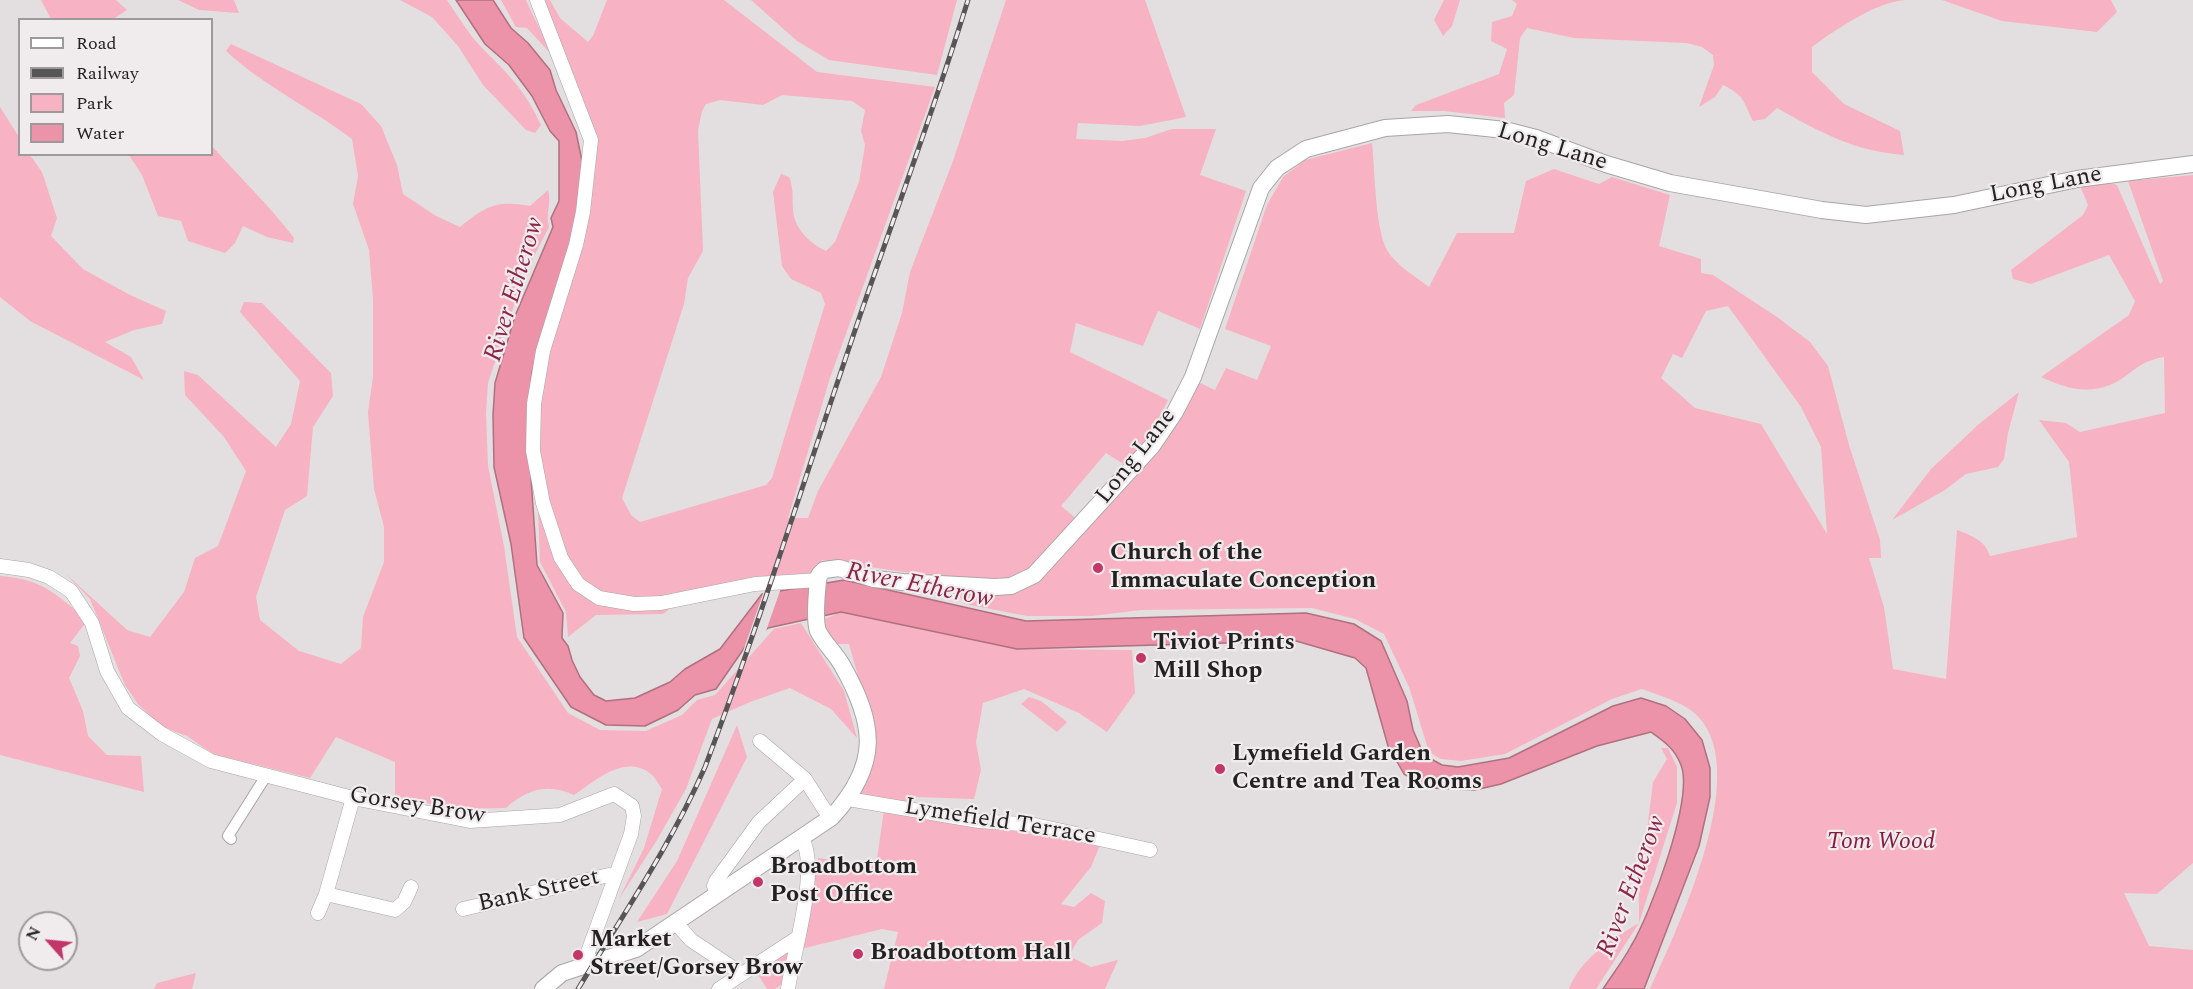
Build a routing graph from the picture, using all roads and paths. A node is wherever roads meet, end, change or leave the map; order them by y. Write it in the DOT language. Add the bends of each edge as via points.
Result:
graph roads {
  1 [pos="537,0"];
  2 [pos="2193,164"];
  3 [pos="0,566"];
  4 [pos="822,577"];
  5 [pos="760,741"];
  6 [pos="266,776"];
  7 [pos="805,778"];
  8 [pos="353,798"];
  9 [pos="848,799"];
  10 [pos="832,817"];
  11 [pos="231,838"];
  12 [pos="802,839"];
  13 [pos="1150,850"];
  14 [pos="615,877"];
  15 [pos="411,887"];
  16 [pos="326,894"];
  17 [pos="717,895"];
  18 [pos="463,909"];
  19 [pos="318,913"];
  20 [pos="676,923"];
  21 [pos="797,938"];
  22 [pos="588,963"];
  23 [pos="742,974"];
  24 [pos="787,988"];
  25 [pos="543,989"];
  26 [pos="719,989"];
  1 -- 4 [label="street" via="591,140 576,245 543,351 534,404 533,451 543,503 561,558 578,584 599,598 634,604"];
  2 -- 4 [label="street, Long Lane" via="2077,179 1954,205 1866,215 1670,183 1536,138 1476,126 1385,128 1305,149 1277,168 1261,188 1193,376 1175,412 1152,446 1034,575 1011,586"];
  3 -- 6 [label="street, Gorsey Brow" via="49,577 71,591 92,623 107,671 129,708 162,734 211,761"];
  4 -- 9 [label="street" via="817,626 854,689 868,730 868,759"];
  5 -- 7 [label="street"];
  6 -- 8 [label="street, Gorsey Brow"];
  6 -- 11 [label="street" via="228,836"];
  7 -- 10 [label="street"];
  7 -- 17 [label="street" via="759,822 716,881"];
  8 -- 14 [label="street, Gorsey Brow" via="470,820 560,815 614,794 632,806 634,816"];
  8 -- 16 [label="street"];
  9 -- 10 [label="street"];
  9 -- 13 [label="street, Lymefield Terrace" via="979,821 1035,825"];
  10 -- 12 [label="street"];
  12 -- 17 [label="street"];
  12 -- 21 [label="street" via="809,854 808,886"];
  14 -- 18 [label="street, Bank Street" via="609,875"];
  14 -- 22 [label="street, Gorsey Brow" via="588,952"];
  15 -- 16 [label="street" via="395,910"];
  16 -- 19 [label="street"];
  17 -- 20 [label="street"];
  20 -- 22 [label="street" via="627,953"];
  20 -- 23 [label="street" via="691,940"];
  21 -- 23 [label="street"];
  21 -- 24 [label="street"];
  22 -- 25 [label="street" via="562,974"];
  23 -- 26 [label="street"];
}
